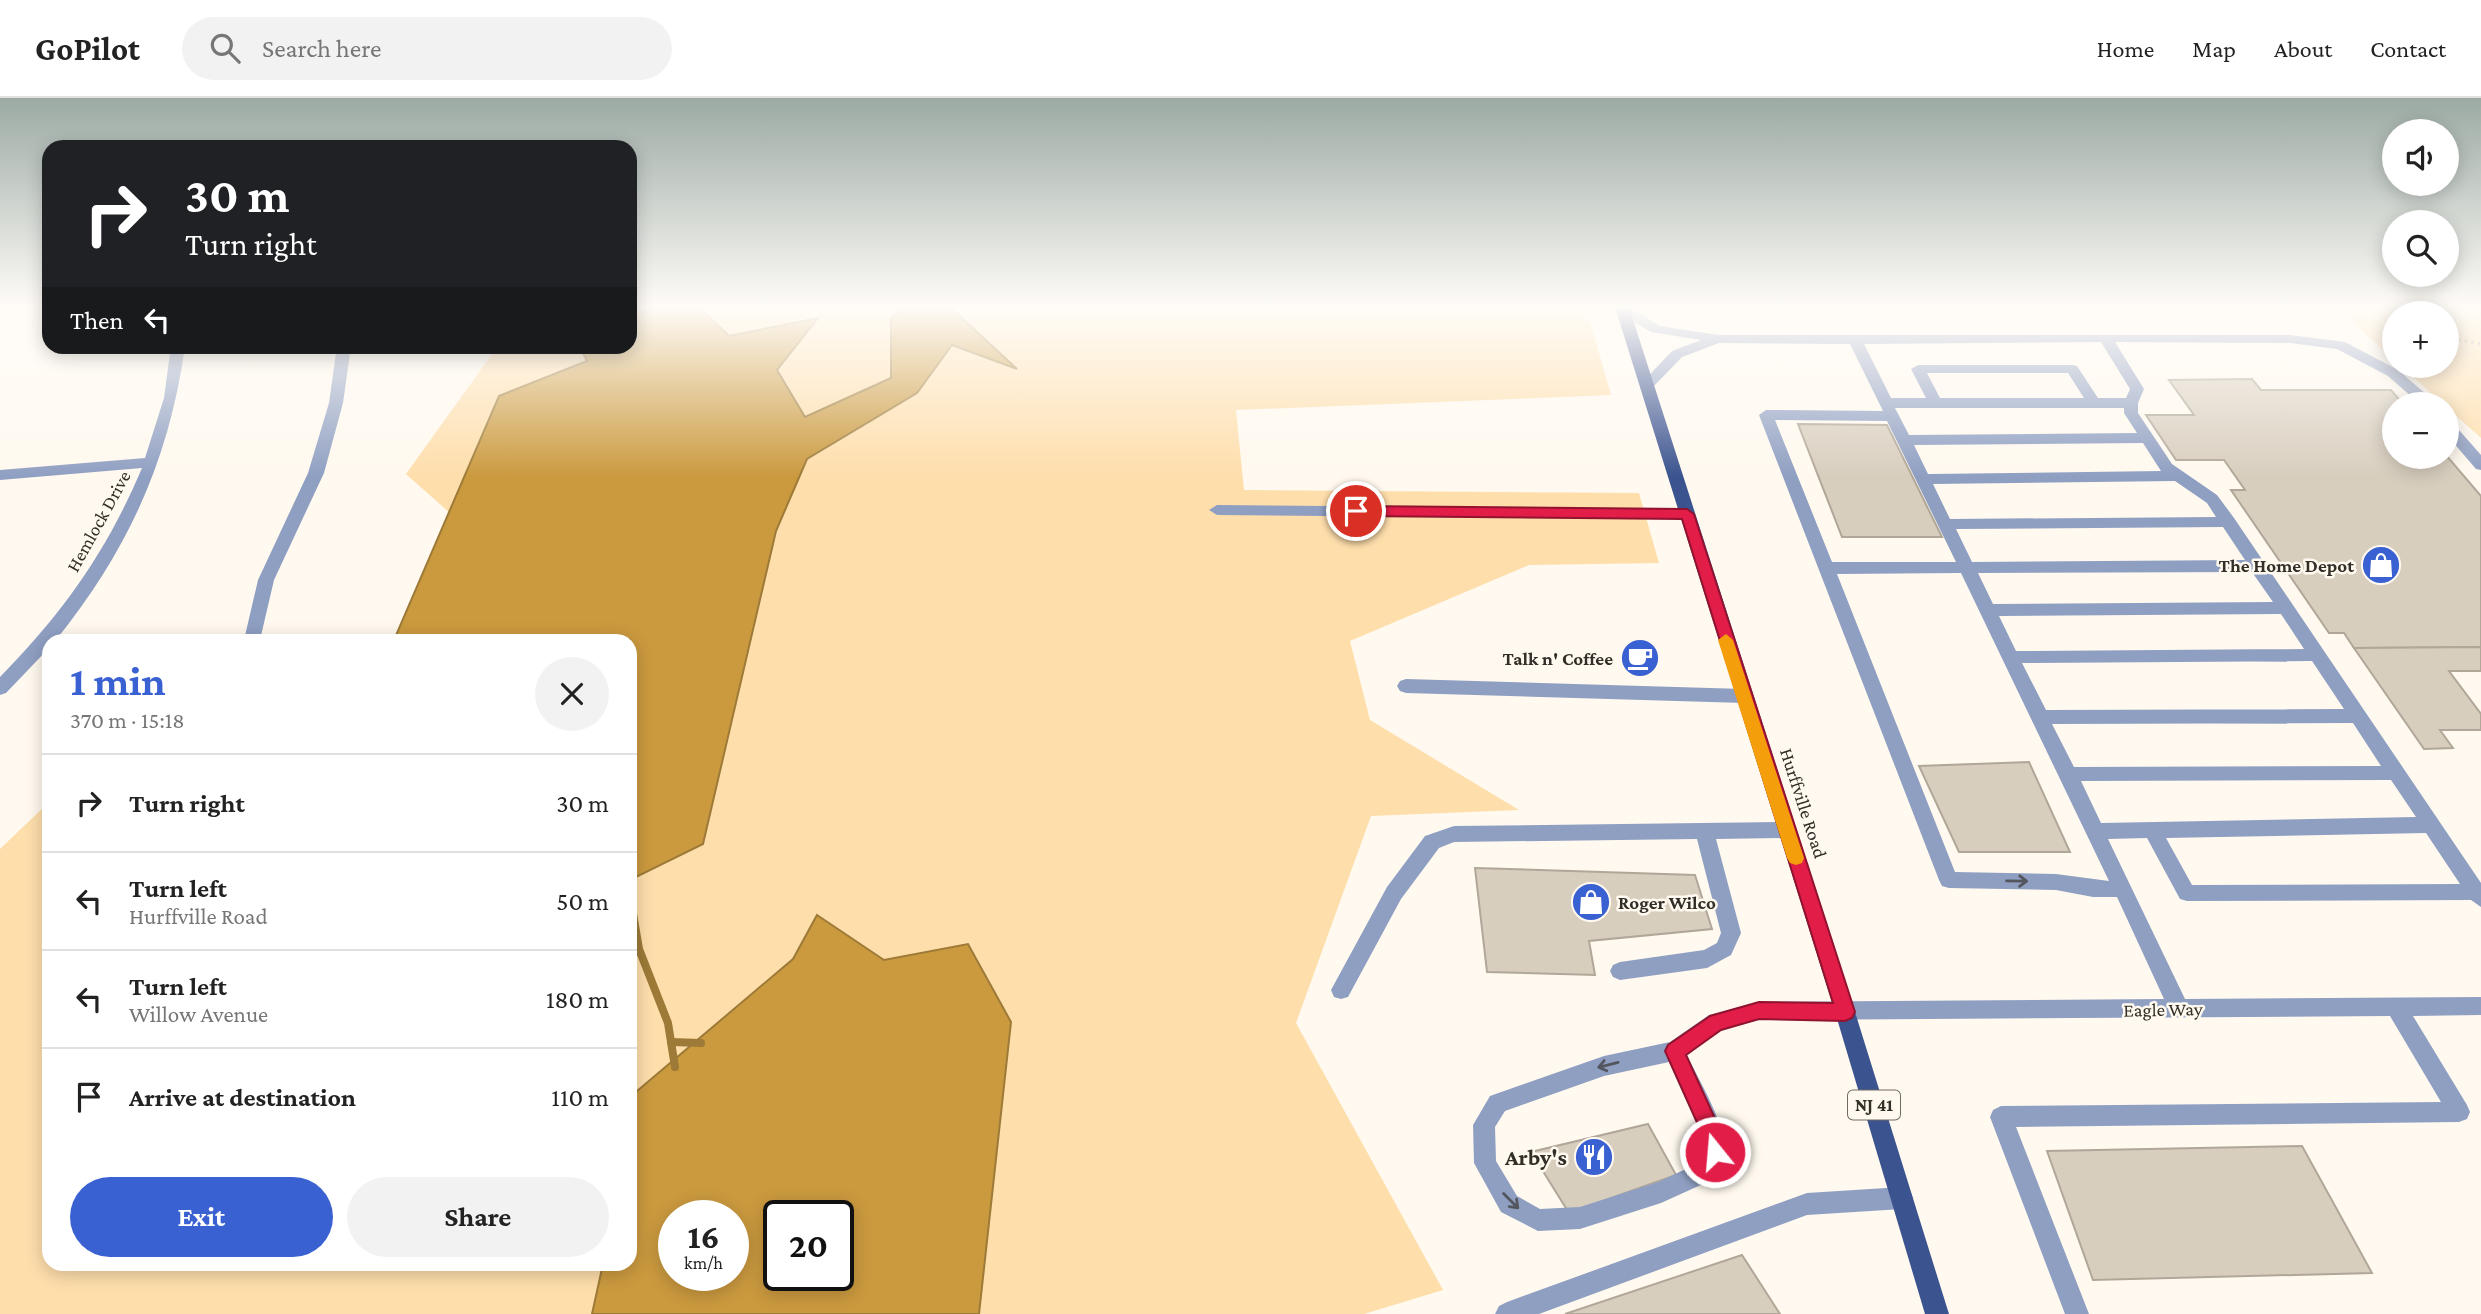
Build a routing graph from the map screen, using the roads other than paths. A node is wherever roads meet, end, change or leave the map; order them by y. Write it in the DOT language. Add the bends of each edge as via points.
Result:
graph roads {
  1 [pos="176,364"];
  2 [pos="342,364"];
  3 [pos="1640,364"];
  4 [pos="1668,364"];
  5 [pos="1867,364"];
  6 [pos="2121,364"];
  7 [pos="2375,364"];
  8 [pos="1647,385"];
  9 [pos="2415,392"];
  10 [pos="1935,403"];
  11 [pos="2094,403"];
  12 [pos="2131,403"];
  13 [pos="1889,409"];
  14 [pos="2147,438"];
  15 [pos="2459,439"];
  16 [pos="1904,440"];
  17 [pos="152,462"];
  18 [pos="2481,465"];
  19 [pos="0,475"];
  20 [pos="2180,476"];
  21 [pos="1923,479"];
  22 [pos="1217,510"];
  23 [pos="1687,514"];
  24 [pos="2228,522"];
  25 [pos="1945,524"];
  26 [pos="2257,566"];
  27 [pos="1826,568"];
  28 [pos="1967,568"];
  29 [pos="2286,608"];
  30 [pos="1988,610"];
  31 [pos="51,634"];
  32 [pos="253,634"];
  33 [pos="42,644"];
  34 [pos="2316,655"];
  35 [pos="2011,657"];
  36 [pos="1406,685"];
  37 [pos="0,688"];
  38 [pos="1744,696"];
  39 [pos="2357,716"];
  40 [pos="2040,717"];
  41 [pos="2396,773"];
  42 [pos="2069,775"];
  43 [pos="2431,825"];
  44 [pos="1787,830"];
  45 [pos="2152,830"];
  46 [pos="2095,831"];
  47 [pos="1705,833"];
  48 [pos="2121,889"];
  49 [pos="2480,894"];
  50 [pos="1620,971"];
  51 [pos="1341,990"];
  52 [pos="2481,1006"];
  53 [pos="2396,1007"];
  54 [pos="2179,1009"];
  55 [pos="1845,1012"];
  56 [pos="1675,1051"];
  57 [pos="1902,1198"];
  58 [pos="1507,1314"];
  59 [pos="1937,1314"];
  60 [pos="2077,1314"];
  1 -- 17 [label="street, Hemlock Drive" via="170,403"];
  2 -- 32 [label="street" via="336,403 316,473 266,580"];
  3 -- 8 [label="main road, Hurffville Road / NJ 41"];
  4 -- 8 [label="street"];
  5 -- 13 [label="street"];
  6 -- 12 [label="street" via="2137,389"];
  7 -- 9 [label="street"];
  8 -- 23 [label="main road, Hurffville Road / NJ 41"];
  10 -- 11 [label="street"];
  10 -- 11 [label="street" via="1918,369 2072,369"];
  10 -- 13 [label="street"];
  11 -- 12 [label="street"];
  12 -- 14 [label="street" via="2131,414"];
  13 -- 16 [label="street"];
  13 -- 27 [label="street" via="1766,415"];
  14 -- 16 [label="street"];
  14 -- 20 [label="street" via="2167,468"];
  15 -- 18 [label="street"];
  16 -- 21 [label="street"];
  17 -- 19 [label="street"];
  17 -- 31 [label="street, Hemlock Drive" via="117,538"];
  20 -- 21 [label="street"];
  20 -- 24 [label="street" via="2212,499"];
  21 -- 25 [label="street"];
  22 -- 23 [label="street"];
  23 -- 38 [label="main road, Hurffville Road / NJ 41"];
  24 -- 25 [label="street"];
  24 -- 26 [label="street"];
  25 -- 28 [label="street"];
  26 -- 28 [label="street"];
  26 -- 29 [label="street"];
  27 -- 28 [label="street"];
  27 -- 48 [label="street, one-way" via="1949,880 2056,882"];
  28 -- 30 [label="street"];
  29 -- 30 [label="street"];
  29 -- 34 [label="street"];
  30 -- 35 [label="street"];
  33 -- 37 [label="street, Hemlock Drive"];
  34 -- 35 [label="street"];
  34 -- 39 [label="street"];
  35 -- 40 [label="street"];
  36 -- 38 [label="street"];
  38 -- 44 [label="main road, Hurffville Road / NJ 41"];
  39 -- 40 [label="street"];
  39 -- 41 [label="street"];
  40 -- 42 [label="street"];
  41 -- 42 [label="street"];
  41 -- 43 [label="street"];
  42 -- 46 [label="street"];
  43 -- 45 [label="street"];
  43 -- 49 [label="street"];
  44 -- 47 [label="street"];
  44 -- 55 [label="main road, Hurffville Road / NJ 41"];
  45 -- 46 [label="street"];
  45 -- 49 [label="street" via="2187,894"];
  46 -- 48 [label="street"];
  47 -- 50 [label="street" via="1731,933 1724,949 1707,960"];
  47 -- 51 [label="street" via="1454,834 1432,842 1394,893"];
  48 -- 54 [label="street"];
  52 -- 53 [label="street, Eagle Way"];
  53 -- 54 [label="street, Eagle Way"];
  53 -- 60 [label="street" via="2459,1112 2001,1117"];
  54 -- 55 [label="street, Eagle Way"];
  55 -- 56 [label="street, Eagle Way" via="1759,1011 1716,1023"];
  55 -- 57 [label="main road, Hurffville Road / NJ 41"];
  56 -- 56 [label="street, one-way" via="1604,1066 1498,1103 1484,1125 1485,1163 1509,1204 1538,1220 1580,1218 1661,1192 1717,1167 1714,1138"];
  57 -- 58 [label="street" via="1807,1204"];
  57 -- 59 [label="main road, Hurffville Road / NJ 41"];
}
